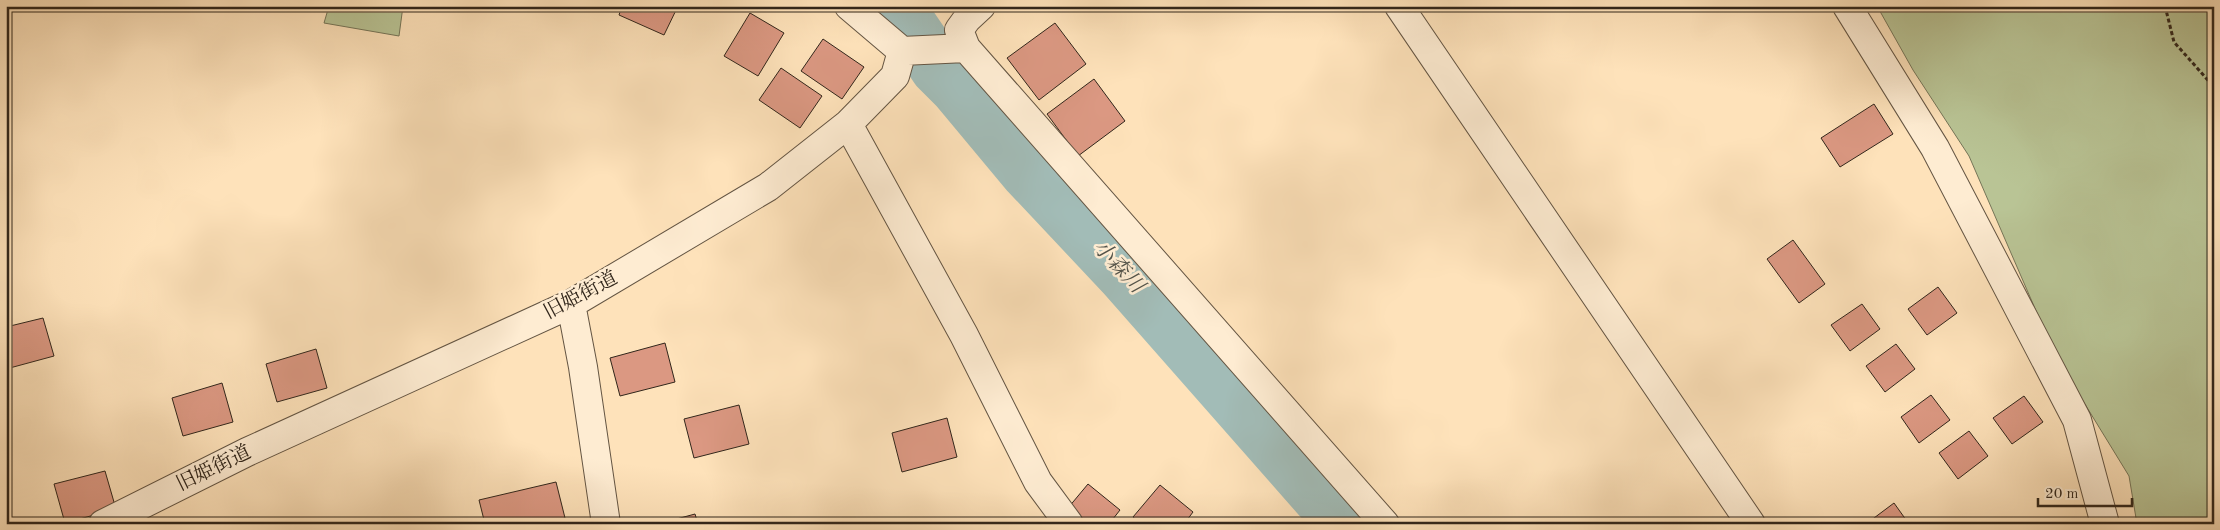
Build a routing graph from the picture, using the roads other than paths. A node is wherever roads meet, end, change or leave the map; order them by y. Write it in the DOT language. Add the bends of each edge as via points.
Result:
graph roads {
  1 [pos="849,6"];
  2 [pos="981,6"];
  3 [pos="1399,6"];
  4 [pos="1847,6"];
  5 [pos="966,48"];
  6 [pos="902,51"];
  7 [pos="848,124"];
  8 [pos="571,304"];
  9 [pos="103,524"];
  10 [pos="606,524"];
  11 [pos="1069,524"];
  12 [pos="1385,524"];
  13 [pos="1751,524"];
  14 [pos="2105,524"];
  1 -- 6 [label="street"];
  2 -- 5 [label="street" via="959,30"];
  3 -- 13 [label="street"];
  4 -- 14 [label="street" via="1935,148 2077,420"];
  5 -- 6 [label="street"];
  5 -- 12 [label="street"];
  6 -- 7 [label="street, 旧姫街道" via="895,76"];
  7 -- 8 [label="street, 旧姫街道" via="768,187"];
  7 -- 11 [label="street" via="964,335 1038,482"];
  8 -- 9 [label="street, 旧姫街道" via="247,452"];
  8 -- 10 [label="street"];
}
